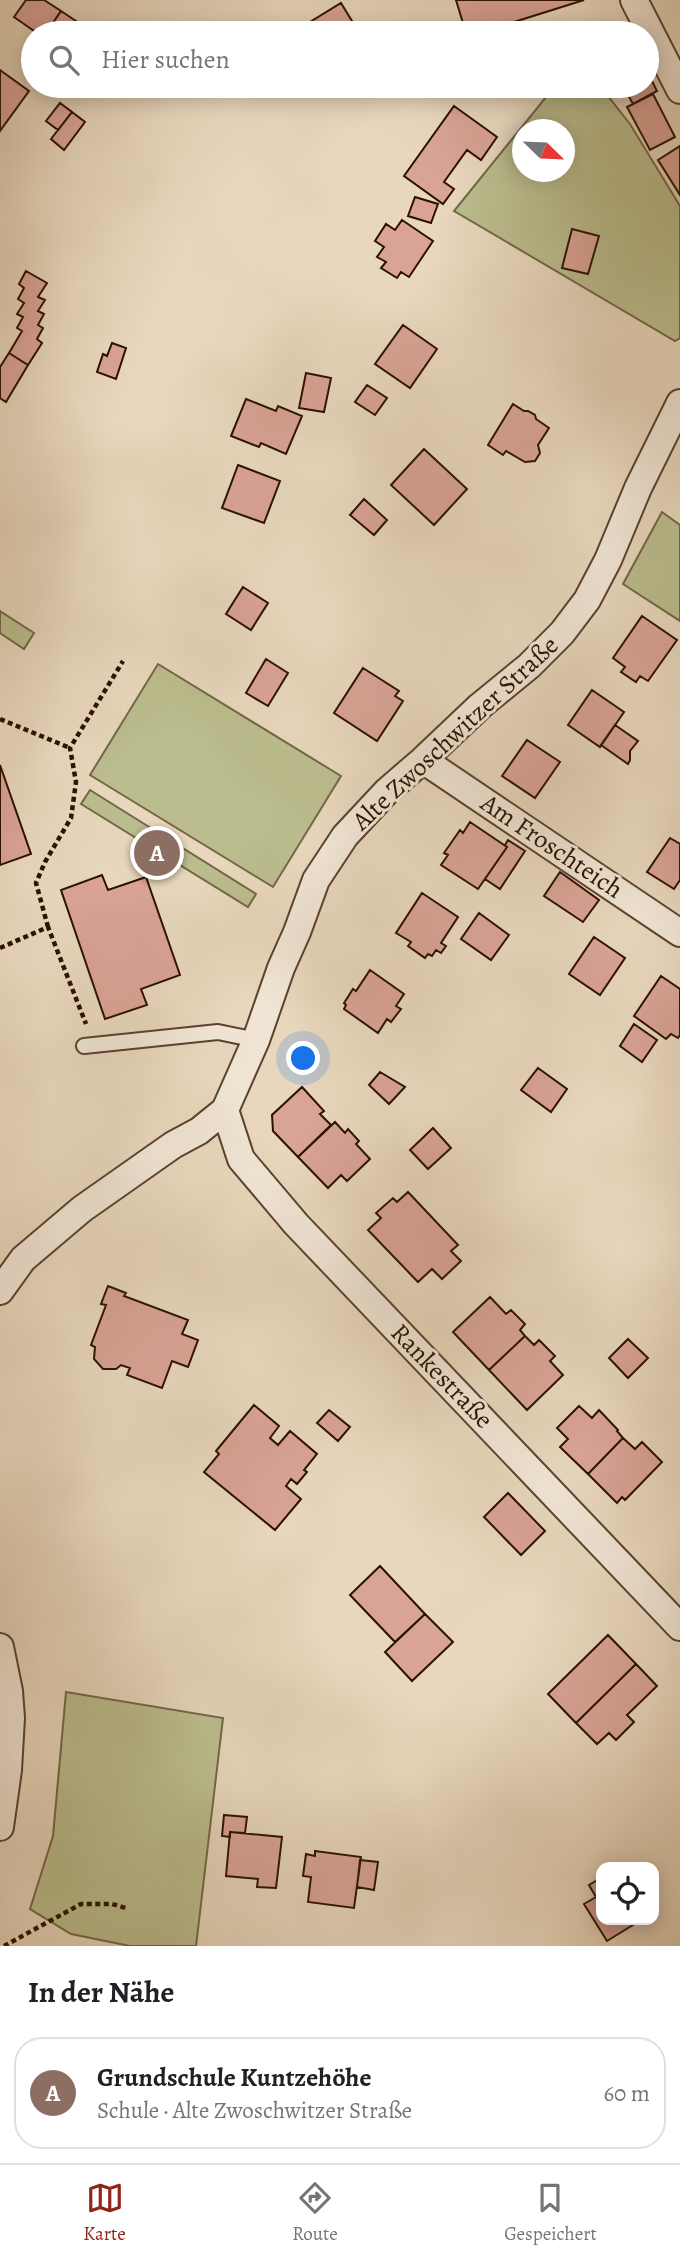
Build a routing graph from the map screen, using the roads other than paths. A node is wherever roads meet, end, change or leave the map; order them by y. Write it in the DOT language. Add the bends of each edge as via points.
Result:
graph roads {
  1 [pos="634,0"];
  2 [pos="645,21"];
  3 [pos="659,49"];
  4 [pos="680,90"];
  5 [pos="680,403"];
  6 [pos="423,760"];
  7 [pos="680,933"];
  8 [pos="256,1040"];
  9 [pos="85,1046"];
  10 [pos="225,1110"];
  11 [pos="0,1291"];
  12 [pos="680,1627"];
  13 [pos="0,1647"];
  14 [pos="0,1827"];
  1 -- 2 [label="street"];
  3 -- 4 [label="street"];
  5 -- 6 [label="street, Alte Zwoschwitzer Straße" via="587,600 529,666"];
  6 -- 7 [label="street, Am Froschteich"];
  6 -- 8 [label="street, Alte Zwoschwitzer Straße" via="345,836 316,880"];
  8 -- 9 [label="lane" via="218,1032"];
  8 -- 10 [label="street, Alte Zwoschwitzer Straße"];
  10 -- 11 [label="street, Alte Zwoschwitzer Straße" via="82,1209 23,1259"];
  10 -- 12 [label="street, Rankestraße" via="241,1159 296,1224"];
  13 -- 14 [label="street" via="11,1718"];
}
